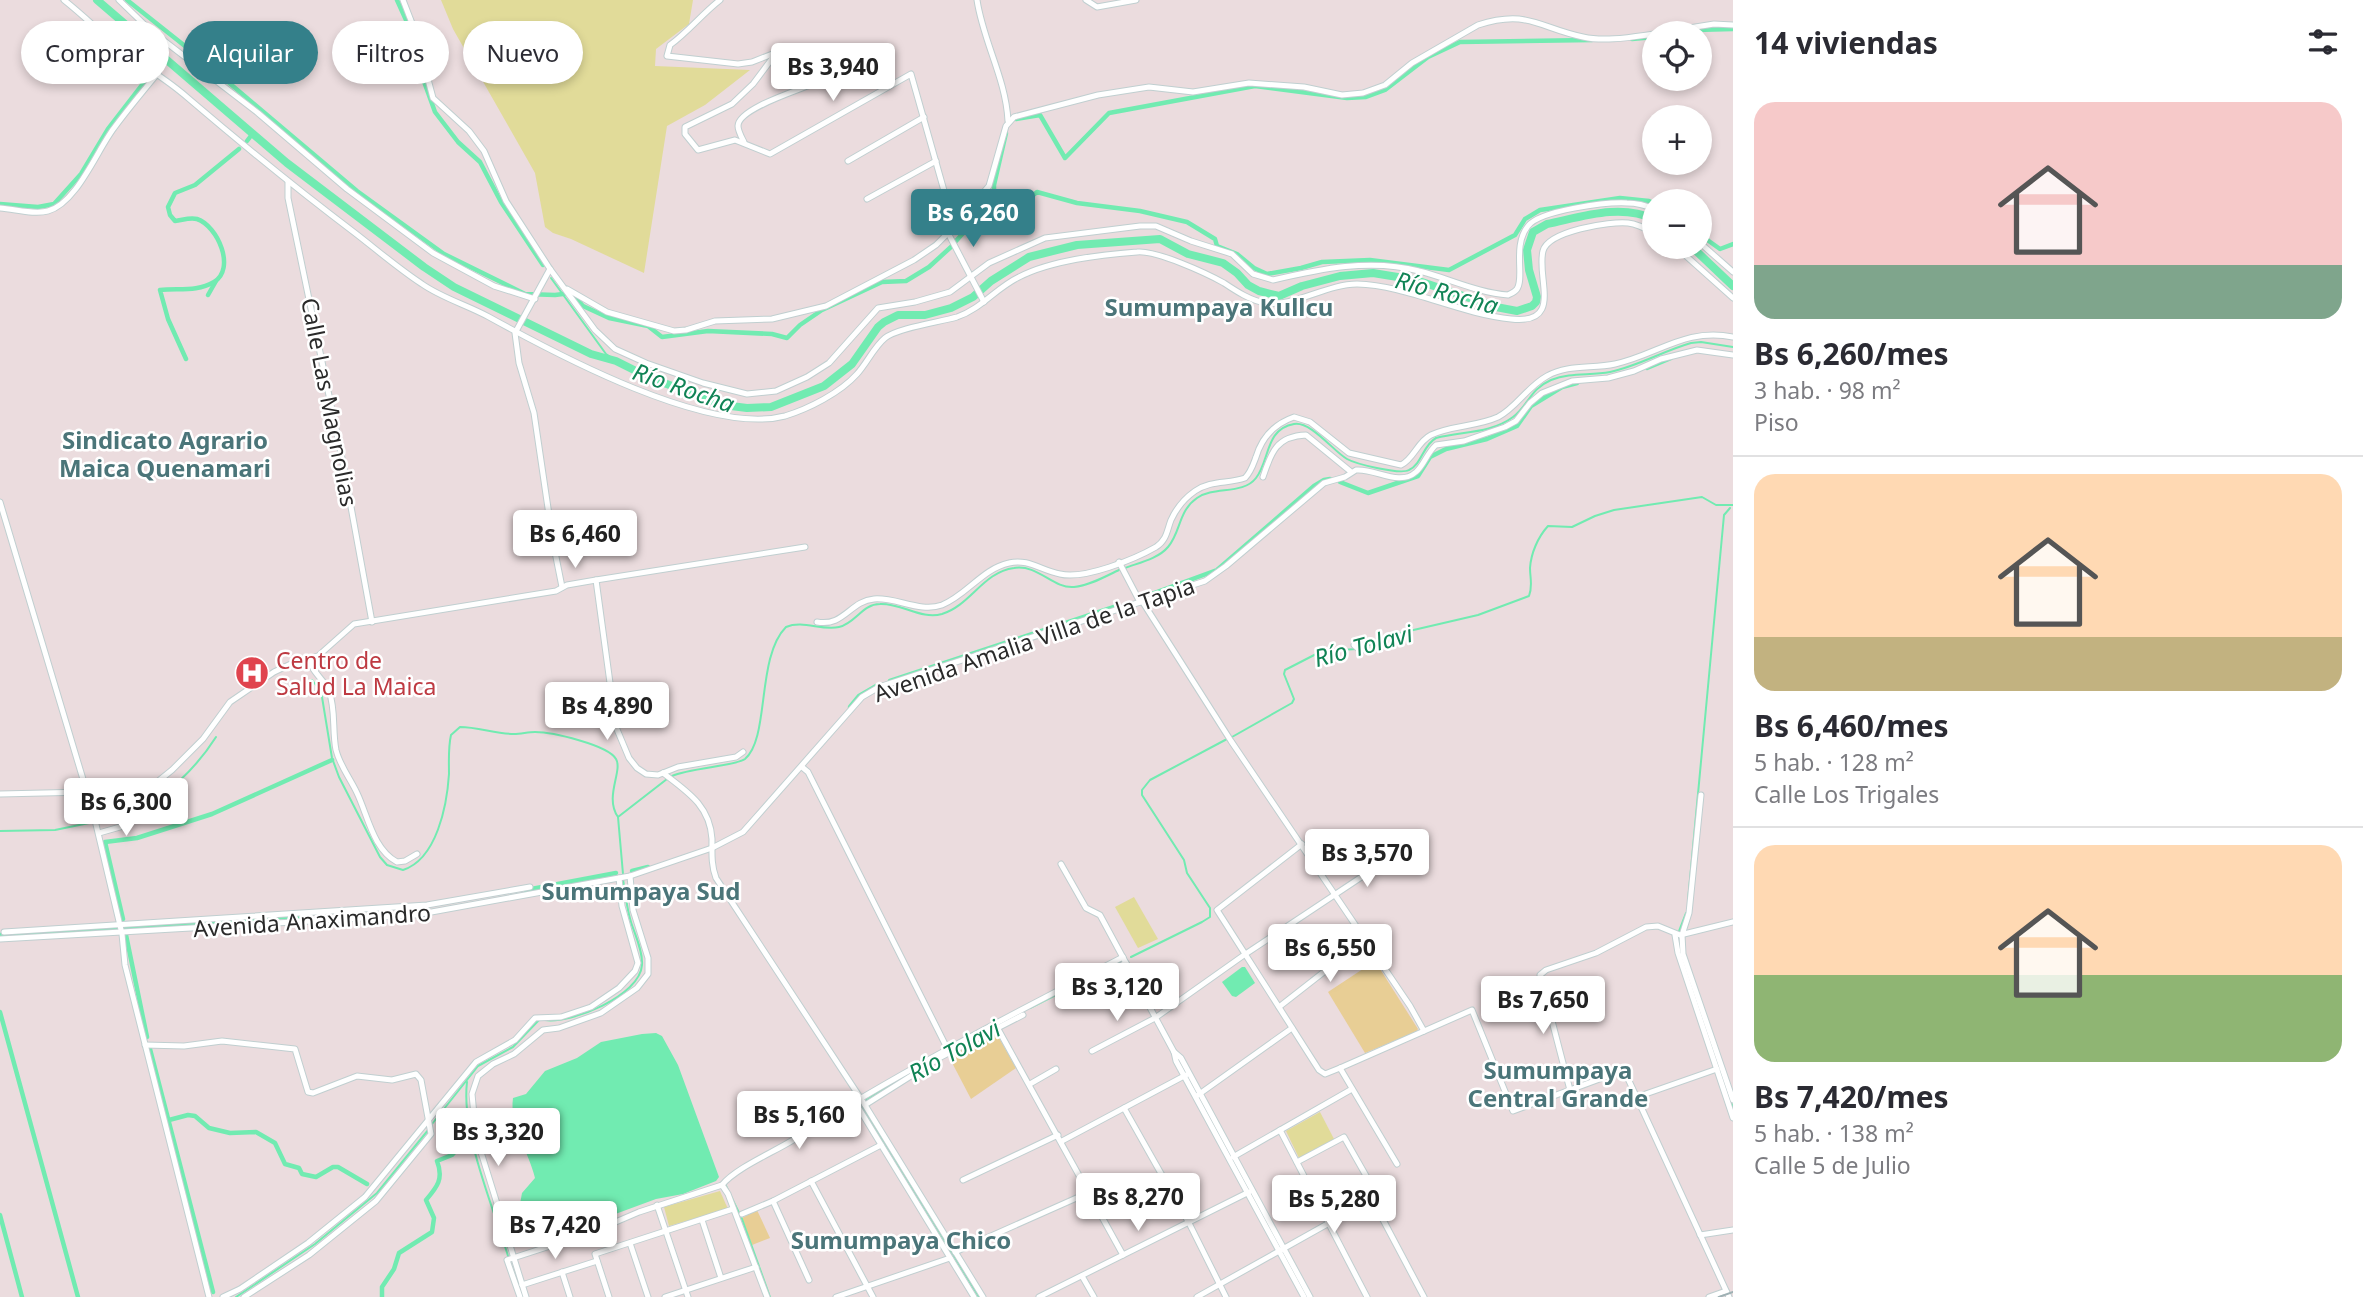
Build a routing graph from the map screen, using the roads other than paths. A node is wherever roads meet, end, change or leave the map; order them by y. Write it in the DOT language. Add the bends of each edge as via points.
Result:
graph roads {
  1 [pos="64,0"];
  2 [pos="119,0"];
  3 [pos="403,0"];
  4 [pos="720,0"];
  5 [pos="977,0"];
  6 [pos="1086,0"];
  7 [pos="1136,0"];
  8 [pos="89,21"];
  9 [pos="1712,24"];
  10 [pos="1733,25"];
  11 [pos="1642,35"];
  12 [pos="169,83"];
  13 [pos="150,84"];
  14 [pos="810,85"];
  15 [pos="924,117"];
  16 [pos="1008,121"];
  17 [pos="745,143"];
  18 [pos="848,161"];
  19 [pos="936,161"];
  20 [pos="288,181"];
  21 [pos="867,200"];
  22 [pos="1642,206"];
  23 [pos="0,208"];
  24 [pos="954,226"];
  25 [pos="1642,228"];
  26 [pos="948,233"];
  27 [pos="1712,253"];
  28 [pos="1689,259"];
  29 [pos="550,269"];
  30 [pos="1733,272"];
  31 [pos="971,277"];
  32 [pos="565,288"];
  33 [pos="1733,298"];
  34 [pos="534,301"];
  35 [pos="983,301"];
  36 [pos="516,331"];
  37 [pos="1733,337"];
  38 [pos="1733,355"];
  39 [pos="1350,471"];
  40 [pos="1263,477"];
  41 [pos="0,502"];
  42 [pos="805,547"];
  43 [pos="1121,566"];
  44 [pos="596,580"];
  45 [pos="562,587"];
  46 [pos="1141,601"];
  47 [pos="372,622"];
  48 [pos="817,622"];
  49 [pos="310,659"];
  50 [pos="743,752"];
  51 [pos="802,767"];
  52 [pos="666,776"];
  53 [pos="87,792"];
  54 [pos="0,794"];
  55 [pos="1700,795"];
  56 [pos="143,816"];
  57 [pos="99,833"];
  58 [pos="1301,844"];
  59 [pos="712,848"];
  60 [pos="417,854"];
  61 [pos="1384,862"];
  62 [pos="1061,864"];
  63 [pos="624,877"];
  64 [pos="530,887"];
  65 [pos="1335,895"];
  66 [pos="1733,922"];
  67 [pos="119,925"];
  68 [pos="4,932"];
  69 [pos="122,934"];
  70 [pos="1678,935"];
  71 [pos="0,939"];
  72 [pos="1366,939"];
  73 [pos="1244,955"];
  74 [pos="1124,960"];
  75 [pos="1061,996"];
  76 [pos="1279,1007"];
  77 [pos="1023,1015"];
  78 [pos="1155,1018"];
  79 [pos="1292,1028"];
  80 [pos="998,1029"];
  81 [pos="1424,1031"];
  82 [pos="145,1045"];
  83 [pos="947,1048"];
  84 [pos="1092,1051"];
  85 [pos="1340,1068"];
  86 [pos="1056,1069"];
  87 [pos="1717,1069"];
  88 [pos="1187,1074"];
  89 [pos="1030,1084"];
  90 [pos="1352,1089"];
  91 [pos="1570,1090"];
  92 [pos="1198,1096"];
  93 [pos="1637,1097"];
  94 [pos="1733,1100"];
  95 [pos="857,1101"];
  96 [pos="865,1105"];
  97 [pos="1124,1108"];
  98 [pos="1733,1118"];
  99 [pos="430,1124"];
  100 [pos="1280,1130"];
  101 [pos="1060,1138"];
  102 [pos="881,1144"];
  103 [pos="1232,1158"];
  104 [pos="1297,1162"];
  105 [pos="1397,1164"];
  106 [pos="811,1181"];
  107 [pos="963,1181"];
  108 [pos="722,1185"];
  109 [pos="1251,1191"];
  110 [pos="1090,1192"];
  111 [pos="1372,1199"];
  112 [pos="773,1200"];
  113 [pos="657,1205"];
  114 [pos="733,1209"];
  115 [pos="742,1214"];
  116 [pos="702,1220"];
  117 [pos="1189,1223"];
  118 [pos="1328,1223"];
  119 [pos="1733,1230"];
  120 [pos="666,1231"];
  121 [pos="1700,1235"];
  122 [pos="630,1242"];
  123 [pos="1281,1249"];
  124 [pos="956,1252"];
  125 [pos="1123,1255"];
  126 [pos="596,1257"];
  127 [pos="511,1258"];
  128 [pos="950,1258"];
  129 [pos="756,1267"];
  130 [pos="562,1272"];
  131 [pos="1082,1276"];
  132 [pos="721,1278"];
  133 [pos="810,1280"];
  134 [pos="1219,1284"];
  135 [pos="522,1285"];
  136 [pos="867,1286"];
  137 [pos="687,1294"];
  138 [pos="1730,1295"];
  139 [pos="209,1297"];
  140 [pos="223,1297"];
  141 [pos="244,1297"];
  142 [pos="520,1297"];
  143 [pos="526,1297"];
  144 [pos="570,1297"];
  145 [pos="608,1297"];
  146 [pos="648,1297"];
  147 [pos="665,1297"];
  148 [pos="767,1297"];
  149 [pos="836,1297"];
  150 [pos="873,1297"];
  151 [pos="974,1297"];
  152 [pos="983,1297"];
  153 [pos="1039,1297"];
  154 [pos="1094,1297"];
  155 [pos="1197,1297"];
  156 [pos="1226,1297"];
  157 [pos="1304,1297"];
  158 [pos="1310,1297"];
  159 [pos="1367,1297"];
  160 [pos="1424,1297"];
  161 [pos="1710,1297"];
  1 -- 8 [label="street"];
  2 -- 34 [label="street" via="347,189 433,253 494,286"];
  3 -- 29 [label="street" via="433,98 484,151 506,201"];
  4 -- 17 [label="street" via="670,46 667,56 738,64 776,52 732,104 685,127 698,150 734,140"];
  5 -- 16 [label="street"];
  6 -- 7 [label="street" via="1097,7"];
  9 -- 10 [label="street"];
  11 -- 16 [label="street" via="1597,39 1519,18 1490,21 1412,63 1385,85 1363,93 1249,83 1193,92 1149,87 1098,95"];
  12 -- 20 [label="street"];
  13 -- 23 [label="street" via="112,130 68,197 41,212"];
  14 -- 17 [label="street" via="755,108 740,121"];
  15 -- 17 [label="street" via="911,74 770,154"];
  15 -- 18 [label="street"];
  15 -- 19 [label="street"];
  16 -- 24 [label="street" via="989,186"];
  19 -- 21 [label="street"];
  19 -- 24 [label="street"];
  20 -- 36 [label="street" via="422,285"];
  20 -- 47 [label="street, Calle Las Magnolias"];
  22 -- 31 [label="street" via="1606,204 1539,217 1523,235 1519,286 1508,295 1419,271 1373,266 1338,266 1266,279 1253,274 1232,254 1149,226 1045,238"];
  24 -- 26 [label="street"];
  25 -- 35 [label="street" via="1614,223 1550,239 1543,251 1545,303 1541,312 1522,320 1361,284 1261,302 1157,254 1140,251 1051,264 1016,278"];
  26 -- 31 [label="street"];
  26 -- 32 [label="street" via="914,260 826,306 772,319 715,321 674,331 607,312"];
  27 -- 30 [label="street"];
  28 -- 33 [label="street"];
  29 -- 32 [label="street"];
  29 -- 34 [label="street"];
  31 -- 32 [label="street" via="950,292 878,308 829,363 776,391 747,394 703,383 615,349"];
  31 -- 35 [label="street"];
  34 -- 36 [label="street"];
  35 -- 36 [label="street" via="957,317 892,333 853,379 831,394 793,413 751,420 708,413 636,389"];
  36 -- 45 [label="street"];
  37 -- 43 [label="street" via="1696,336 1619,363 1556,372 1529,388 1500,416 1424,439 1401,465 1349,453 1310,422 1288,419 1265,436 1245,478 1215,482 1193,492 1175,513 1161,543"];
  38 -- 39 [label="street" via="1691,351 1608,378 1572,381 1550,389 1506,427 1436,445 1417,472 1405,478 1363,469"];
  39 -- 40 [label="street" via="1306,435 1291,435 1269,458"];
  39 -- 46 [label="street, Avenida Amalia Villa de la Tapia" via="1324,483 1205,581"];
  41 -- 53 [label="street"];
  42 -- 44 [label="street"];
  43 -- 46 [label="street"];
  43 -- 48 [label="street" via="1067,575 1011,562 992,569 942,605 871,599 834,622"];
  44 -- 45 [label="street"];
  44 -- 52 [label="street" via="618,734 637,768"];
  45 -- 47 [label="street"];
  46 -- 51 [label="street, Avenida Amalia Villa de la Tapia" via="879,687 862,698"];
  46 -- 58 [label="street"];
  47 -- 49 [label="street" via="354,624"];
  49 -- 53 [label="street" via="264,678 230,702 202,738 146,791 135,796"];
  49 -- 60 [label="street" via="330,695 341,765 374,836 397,862"];
  50 -- 52 [label="street" via="678,767"];
  51 -- 59 [label="street, Avenida Amalia Villa de la Tapia" via="743,832"];
  51 -- 83 [label="street"];
  52 -- 59 [label="street" via="708,816"];
  53 -- 54 [label="street"];
  53 -- 57 [label="street"];
  55 -- 70 [label="street" via="1689,914"];
  56 -- 57 [label="street"];
  57 -- 67 [label="street"];
  58 -- 65 [label="street"];
  58 -- 73 [label="street" via="1217,910"];
  59 -- 63 [label="street, Avenida Amalia Villa de la Tapia"];
  59 -- 95 [label="street" via="716,878"];
  61 -- 65 [label="street"];
  62 -- 74 [label="street" via="1086,908 1100,915"];
  63 -- 69 [label="street, Avenida Anaximandro" via="437,912"];
  63 -- 99 [label="street" via="622,906 637,957 635,971 590,1007 561,1017 535,1018 514,1040 476,1062"];
  63 -- 127 [label="street" via="648,958 648,974 601,1013 543,1030 478,1076 471,1094 476,1136"];
  64 -- 67 [label="street, Avenida Anaximandro" via="427,905"];
  65 -- 72 [label="street"];
  65 -- 73 [label="street"];
  66 -- 70 [label="street"];
  67 -- 68 [label="street, Avenida Anaximandro"];
  67 -- 69 [label="street"];
  69 -- 71 [label="street, Avenida Anaximandro"];
  69 -- 82 [label="street"];
  70 -- 87 [label="street" via="1678,953"];
  70 -- 91 [label="street" via="1658,926 1646,927 1540,975"];
  70 -- 94 [label="street"];
  72 -- 76 [label="street"];
  72 -- 81 [label="street"];
  73 -- 76 [label="street"];
  73 -- 78 [label="street"];
  74 -- 75 [label="street"];
  74 -- 78 [label="street"];
  74 -- 83 [label="street"];
  76 -- 79 [label="street"];
  77 -- 80 [label="street"];
  78 -- 84 [label="street"];
  78 -- 88 [label="street"];
  79 -- 85 [label="street" via="1320,1070 1325,1074"];
  79 -- 92 [label="street"];
  80 -- 89 [label="street"];
  80 -- 96 [label="street" via="941,1057"];
  81 -- 85 [label="street"];
  81 -- 91 [label="street" via="1472,1010 1513,1111"];
  82 -- 99 [label="street" via="222,1041 295,1049 308,1092 313,1093 357,1076 392,1080 416,1074"];
  82 -- 139 [label="street"];
  83 -- 95 [label="street"];
  85 -- 90 [label="street"];
  86 -- 89 [label="street"];
  87 -- 93 [label="street"];
  87 -- 98 [label="street"];
  88 -- 92 [label="street"];
  88 -- 97 [label="street"];
  89 -- 101 [label="street"];
  90 -- 100 [label="street"];
  90 -- 105 [label="street"];
  91 -- 93 [label="street" via="1624,1070"];
  92 -- 103 [label="street"];
  93 -- 121 [label="street"];
  95 -- 96 [label="street"];
  95 -- 102 [label="street"];
  95 -- 108 [label="street" via="730,1175"];
  96 -- 124 [label="street"];
  97 -- 101 [label="street"];
  97 -- 117 [label="street"];
  99 -- 140 [label="street" via="365,1197 308,1243"];
  99 -- 141 [label="street" via="432,1134 376,1201 309,1255"];
  100 -- 103 [label="street"];
  100 -- 104 [label="street"];
  101 -- 107 [label="street"];
  101 -- 110 [label="street"];
  102 -- 106 [label="street"];
  102 -- 128 [label="street"];
  103 -- 109 [label="street"];
  104 -- 111 [label="street" via="1344,1137 1373,1188"];
  104 -- 118 [label="street"];
  106 -- 112 [label="street"];
  106 -- 136 [label="street"];
  108 -- 113 [label="street"];
  108 -- 114 [label="street"];
  109 -- 117 [label="street"];
  109 -- 123 [label="street"];
  110 -- 124 [label="street"];
  110 -- 125 [label="street"];
  111 -- 118 [label="street"];
  111 -- 160 [label="street"];
  112 -- 115 [label="street"];
  112 -- 133 [label="street"];
  113 -- 120 [label="street"];
  113 -- 127 [label="street"];
  114 -- 116 [label="street"];
  114 -- 129 [label="street"];
  116 -- 120 [label="street"];
  116 -- 132 [label="street"];
  117 -- 125 [label="street"];
  117 -- 134 [label="street"];
  118 -- 123 [label="street"];
  118 -- 159 [label="street"];
  119 -- 121 [label="street"];
  120 -- 122 [label="street"];
  120 -- 137 [label="street"];
  121 -- 138 [label="street"];
  122 -- 126 [label="street"];
  122 -- 146 [label="street"];
  123 -- 134 [label="street"];
  123 -- 157 [label="street"];
  123 -- 158 [label="street"];
  124 -- 152 [label="street"];
  125 -- 131 [label="street"];
  126 -- 130 [label="street"];
  126 -- 145 [label="street"];
  127 -- 135 [label="street"];
  127 -- 142 [label="street"];
  128 -- 136 [label="street"];
  128 -- 151 [label="street"];
  129 -- 132 [label="street"];
  129 -- 148 [label="street"];
  130 -- 135 [label="street"];
  130 -- 144 [label="street"];
  131 -- 153 [label="street"];
  131 -- 154 [label="street"];
  132 -- 137 [label="street"];
  134 -- 155 [label="street"];
  134 -- 156 [label="street"];
  135 -- 143 [label="street"];
  136 -- 149 [label="street"];
  136 -- 150 [label="street"];
  137 -- 147 [label="street"];
  138 -- 161 [label="street"];
}
